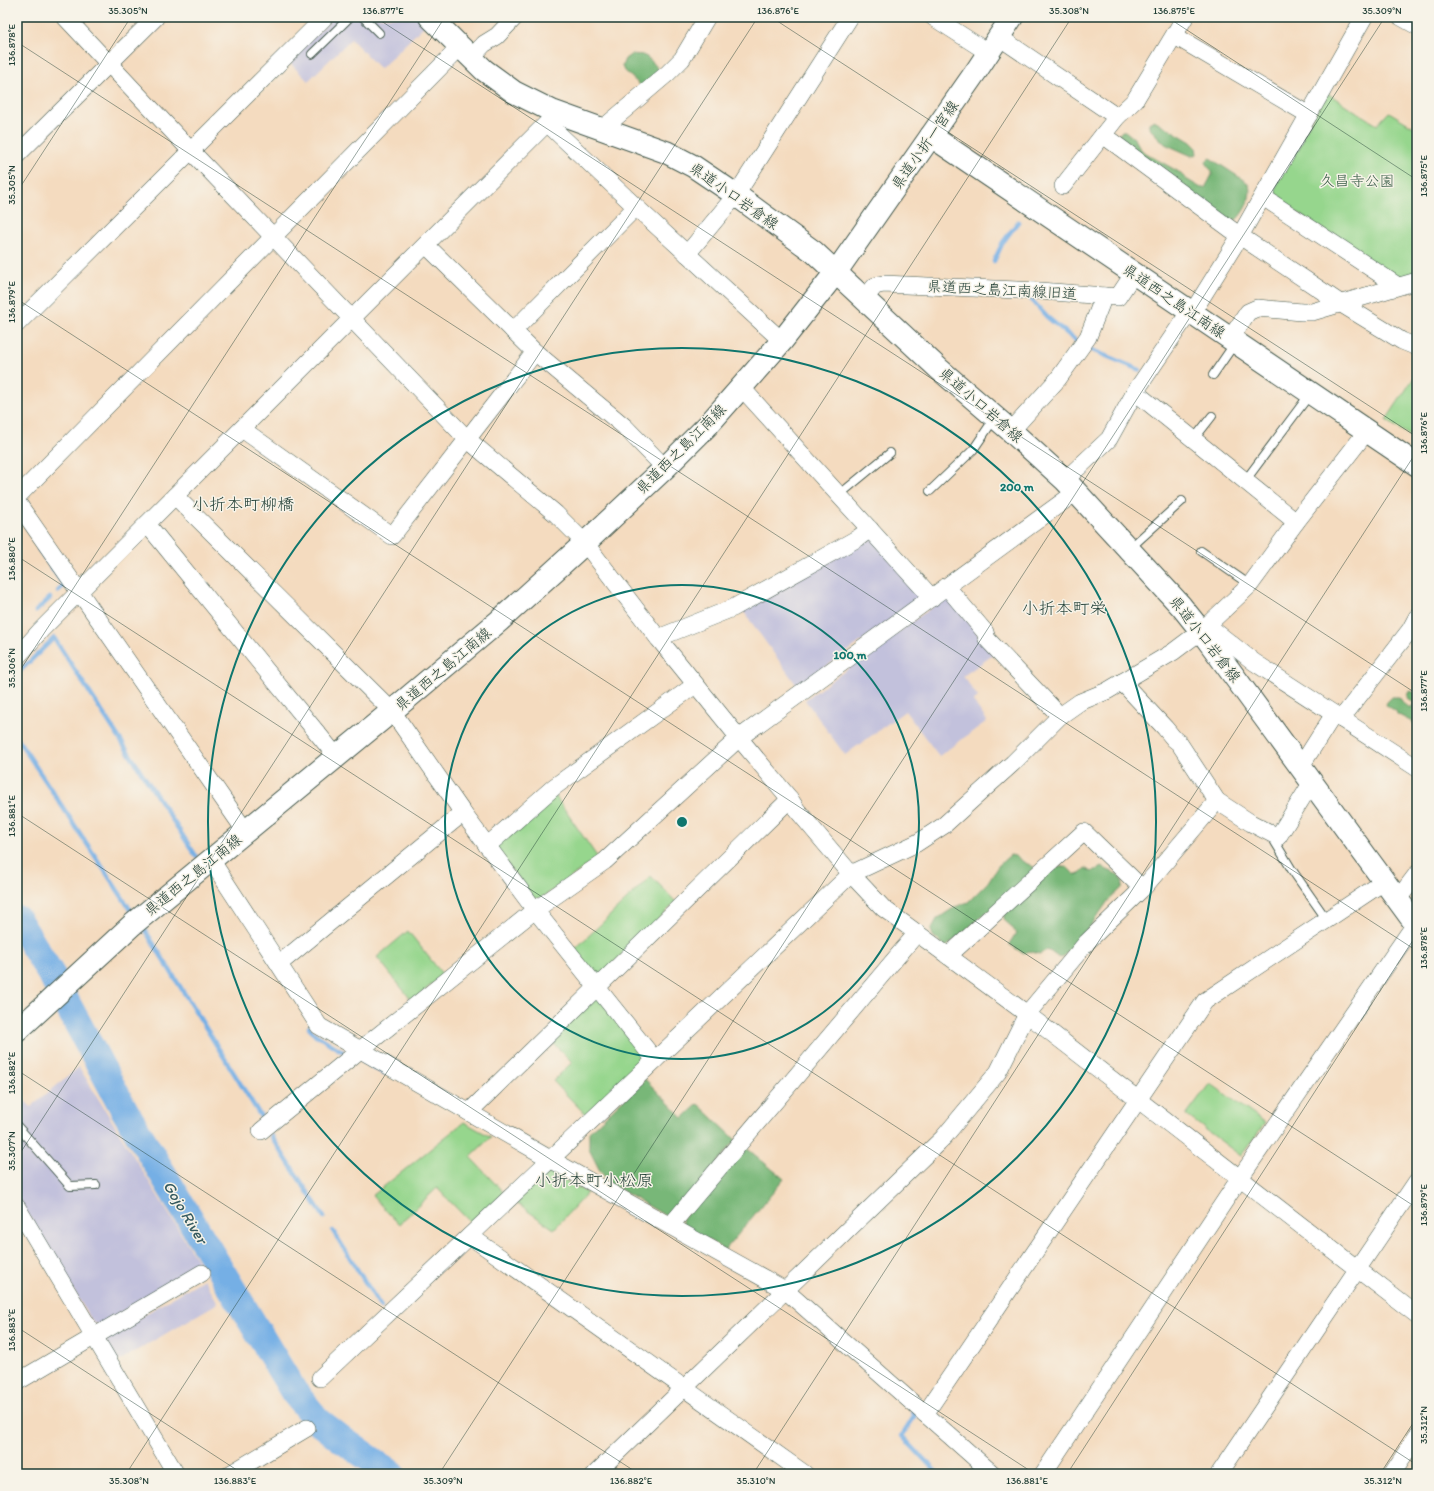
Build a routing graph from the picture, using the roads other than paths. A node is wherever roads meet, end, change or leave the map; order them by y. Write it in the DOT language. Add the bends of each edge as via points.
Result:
graph roads {
  1 [pos="156,17"];
  2 [pos="326,17"];
  3 [pos="350,17"];
  4 [pos="363,17"];
  5 [pos="430,17"];
  6 [pos="515,17"];
  7 [pos="707,17"];
  8 [pos="850,17"];
  9 [pos="933,17"];
  10 [pos="1012,17"];
  11 [pos="1185,17"];
  12 [pos="1364,17"];
  13 [pos="1401,17"];
  14 [pos="74,20"];
  15 [pos="1417,26"];
  16 [pos="379,33"];
  17 [pos="1175,36"];
  18 [pos="994,45"];
  19 [pos="466,52"];
  20 [pos="312,54"];
  21 [pos="109,63"];
  22 [pos="1309,115"];
  23 [pos="550,117"];
  24 [pos="1117,117"];
  25 [pos="602,129"];
  26 [pos="1103,135"];
  27 [pos="931,136"];
  28 [pos="191,151"];
  29 [pos="17,155"];
  30 [pos="1063,186"];
  31 [pos="736,196"];
  32 [pos="1263,197"];
  33 [pos="636,207"];
  34 [pos="273,236"];
  35 [pos="1240,236"];
  36 [pos="426,245"];
  37 [pos="687,254"];
  38 [pos="836,272"];
  39 [pos="1134,274"];
  40 [pos="1417,281"];
  41 [pos="1398,286"];
  42 [pos="1104,296"];
  43 [pos="864,299"];
  44 [pos="1340,303"];
  45 [pos="1191,312"];
  46 [pos="352,319"];
  47 [pos="17,324"];
  48 [pos="513,331"];
  49 [pos="782,341"];
  50 [pos="1233,341"];
  51 [pos="1417,346"];
  52 [pos="535,352"];
  53 [pos="1213,375"];
  54 [pos="741,387"];
  55 [pos="1135,392"];
  56 [pos="1310,393"];
  57 [pos="1212,416"];
  58 [pos="1003,424"];
  59 [pos="242,429"];
  60 [pos="1367,431"];
  61 [pos="467,439"];
  62 [pos="1194,439"];
  63 [pos="890,453"];
  64 [pos="1417,465"];
  65 [pos="665,468"];
  66 [pos="1245,481"];
  67 [pos="1070,486"];
  68 [pos="930,491"];
  69 [pos="839,495"];
  70 [pos="175,496"];
  71 [pos="17,497"];
  72 [pos="17,502"];
  73 [pos="1182,502"];
  74 [pos="1296,522"];
  75 [pos="147,524"];
  76 [pos="870,529"];
  77 [pos="585,544"];
  78 [pos="1128,549"];
  79 [pos="1201,551"];
  80 [pos="1250,585"];
  81 [pos="948,587"];
  82 [pos="79,592"];
  83 [pos="932,598"];
  84 [pos="1417,618"];
  85 [pos="1201,631"];
  86 [pos="658,638"];
  87 [pos="17,657"];
  88 [pos="1122,682"];
  89 [pos="695,685"];
  90 [pos="392,711"];
  91 [pos="1060,716"];
  92 [pos="1338,717"];
  93 [pos="739,738"];
  94 [pos="336,756"];
  95 [pos="1417,768"];
  96 [pos="1307,774"];
  97 [pos="790,799"];
  98 [pos="1217,801"];
  99 [pos="463,813"];
  100 [pos="246,832"];
  101 [pos="1278,837"];
  102 [pos="487,846"];
  103 [pos="212,860"];
  104 [pos="851,874"];
  105 [pos="1417,874"];
  106 [pos="1385,881"];
  107 [pos="1142,888"];
  108 [pos="1398,899"];
  109 [pos="535,910"];
  110 [pos="1327,920"];
  111 [pos="1416,925"];
  112 [pos="917,933"];
  113 [pos="948,956"];
  114 [pos="279,964"];
  115 [pos="597,987"];
  116 [pos="1027,1014"];
  117 [pos="17,1031"];
  118 [pos="360,1050"];
  119 [pos="655,1060"];
  120 [pos="1138,1100"];
  121 [pos="469,1112"];
  122 [pos="17,1126"];
  123 [pos="261,1131"];
  124 [pos="550,1159"];
  125 [pos="1240,1178"];
  126 [pos="1417,1180"];
  127 [pos="96,1185"];
  128 [pos="17,1207"];
  129 [pos="670,1226"];
  130 [pos="470,1236"];
  131 [pos="1358,1269"];
  132 [pos="202,1273"];
  133 [pos="785,1290"];
  134 [pos="1417,1315"];
  135 [pos="94,1336"];
  136 [pos="320,1378"];
  137 [pos="17,1382"];
  138 [pos="684,1388"];
  139 [pos="925,1414"];
  140 [pos="307,1428"];
  141 [pos="1417,1436"];
  142 [pos="176,1474"];
  143 [pos="230,1474"];
  144 [pos="595,1474"];
  145 [pos="805,1474"];
  146 [pos="993,1474"];
  147 [pos="1043,1474"];
  148 [pos="1219,1474"];
  149 [pos="1392,1474"];
  1 -- 21 [label="street"];
  2 -- 28 [label="street"];
  3 -- 20 [label="lane"];
  4 -- 16 [label="lane"];
  5 -- 19 [label="main road, 県道小口岩倉線"];
  6 -- 19 [label="street" via="497,36"];
  7 -- 25 [label="street" via="682,59"];
  8 -- 31 [label="street"];
  9 -- 18 [label="street"];
  10 -- 18 [label="main road, 県道小折一宮線"];
  11 -- 17 [label="street"];
  12 -- 22 [label="street"];
  13 -- 15 [label="street"];
  14 -- 21 [label="street"];
  17 -- 22 [label="street"];
  17 -- 24 [label="street" via="1135,100"];
  18 -- 24 [label="street"];
  18 -- 27 [label="main road, 県道小折一宮線"];
  19 -- 23 [label="main road, 県道小口岩倉線" via="488,74"];
  19 -- 34 [label="street"];
  21 -- 28 [label="street"];
  21 -- 29 [label="street"];
  22 -- 32 [label="street"];
  23 -- 25 [label="main road, 県道小口岩倉線"];
  23 -- 33 [label="street"];
  23 -- 36 [label="street"];
  24 -- 26 [label="street"];
  25 -- 31 [label="main road, 県道小口岩倉線" via="666,152 693,166"];
  26 -- 30 [label="street"];
  26 -- 35 [label="street"];
  27 -- 38 [label="main road, 県道小折一宮線"];
  27 -- 39 [label="main road, 県道西之島江南線"];
  28 -- 34 [label="street"];
  28 -- 47 [label="street"];
  31 -- 37 [label="street"];
  31 -- 38 [label="main road, 県道小口岩倉線" via="814,252"];
  32 -- 35 [label="street"];
  32 -- 41 [label="street"];
  33 -- 37 [label="street"];
  33 -- 48 [label="street"];
  34 -- 46 [label="street"];
  34 -- 71 [label="street"];
  35 -- 44 [label="street"];
  35 -- 45 [label="street"];
  36 -- 46 [label="street"];
  36 -- 48 [label="street"];
  37 -- 49 [label="street"];
  38 -- 43 [label="main road, 県道小口岩倉線"];
  38 -- 49 [label="main road, 県道西之島江南線"];
  39 -- 42 [label="street, 県道西之島江南線旧道" via="1118,297"];
  39 -- 45 [label="main road, 県道西之島江南線"];
  40 -- 41 [label="street"];
  41 -- 44 [label="street"];
  42 -- 43 [label="street, 県道西之島江南線旧道" via="883,284 875,286"];
  42 -- 58 [label="street" via="1088,337 1058,379"];
  43 -- 58 [label="main road, 県道小口岩倉線"];
  44 -- 50 [label="street" via="1312,312 1252,309"];
  44 -- 51 [label="street" via="1402,341"];
  45 -- 50 [label="main road, 県道西之島江南線"];
  45 -- 55 [label="street"];
  46 -- 59 [label="street"];
  46 -- 61 [label="street"];
  48 -- 52 [label="street"];
  49 -- 54 [label="main road, 県道西之島江南線"];
  50 -- 53 [label="lane"];
  50 -- 56 [label="main road, 県道西之島江南線"];
  52 -- 61 [label="street"];
  52 -- 65 [label="street" via="625,428"];
  54 -- 65 [label="main road, 県道西之島江南線"];
  54 -- 69 [label="street"];
  55 -- 62 [label="street"];
  55 -- 67 [label="street" via="1109,440"];
  56 -- 60 [label="main road, 県道西之島江南線"];
  56 -- 66 [label="lane"];
  57 -- 62 [label="lane"];
  58 -- 67 [label="main road, 県道小口岩倉線"];
  58 -- 68 [label="lane"];
  59 -- 61 [label="street" via="392,536"];
  59 -- 70 [label="street"];
  60 -- 64 [label="main road, 県道西之島江南線"];
  60 -- 74 [label="street"];
  61 -- 77 [label="street" via="556,514"];
  62 -- 66 [label="street"];
  63 -- 69 [label="lane"];
  65 -- 77 [label="main road, 県道西之島江南線"];
  66 -- 74 [label="street"];
  67 -- 78 [label="main road, 県道小口岩倉線"];
  67 -- 81 [label="street"];
  69 -- 76 [label="street"];
  70 -- 75 [label="street"];
  70 -- 90 [label="street"];
  72 -- 82 [label="street"];
  73 -- 78 [label="lane"];
  74 -- 80 [label="street"];
  75 -- 82 [label="street"];
  75 -- 94 [label="street"];
  76 -- 83 [label="street"];
  76 -- 86 [label="street" via="733,608"];
  77 -- 86 [label="street"];
  77 -- 90 [label="main road, 県道西之島江南線" via="499,622"];
  78 -- 85 [label="main road, 県道小口岩倉線"];
  79 -- 80 [label="lane"];
  80 -- 85 [label="street"];
  81 -- 83 [label="street"];
  81 -- 91 [label="street" via="985,632 987,639"];
  82 -- 87 [label="street"];
  82 -- 100 [label="street"];
  83 -- 93 [label="street"];
  84 -- 92 [label="street" via="1410,630"];
  85 -- 88 [label="street" via="1173,652"];
  85 -- 92 [label="street" via="1216,632 1254,662"];
  85 -- 96 [label="main road, 県道小口岩倉線"];
  86 -- 89 [label="street"];
  88 -- 91 [label="street" via="1080,702"];
  88 -- 98 [label="street" via="1179,743"];
  89 -- 93 [label="street"];
  89 -- 102 [label="street" via="554,787"];
  90 -- 94 [label="main road, 県道西之島江南線"];
  90 -- 99 [label="street"];
  91 -- 104 [label="street" via="1013,763 943,826 917,843"];
  92 -- 95 [label="street"];
  92 -- 96 [label="street"];
  93 -- 97 [label="street"];
  93 -- 109 [label="street" via="605,861"];
  94 -- 100 [label="main road, 県道西之島江南線"];
  96 -- 101 [label="street"];
  96 -- 106 [label="main road, 県道小口岩倉線"];
  97 -- 104 [label="street"];
  97 -- 115 [label="street"];
  98 -- 101 [label="street"];
  98 -- 107 [label="street"];
  99 -- 102 [label="street"];
  99 -- 114 [label="street"];
  100 -- 103 [label="main road, 県道西之島江南線"];
  101 -- 110 [label="lane" via="1275,842"];
  102 -- 109 [label="street"];
  103 -- 114 [label="street"];
  103 -- 117 [label="main road, 県道西之島江南線" via="132,925"];
  104 -- 112 [label="street" via="884,908"];
  104 -- 119 [label="street"];
  105 -- 108 [label="street"];
  106 -- 108 [label="main road, 県道小口岩倉線"];
  106 -- 110 [label="street"];
  107 -- 113 [label="street" via="1084,832"];
  107 -- 116 [label="street" via="1086,942"];
  108 -- 111 [label="main road, 県道小口岩倉線"];
  109 -- 115 [label="street"];
  109 -- 118 [label="street"];
  110 -- 120 [label="street" via="1206,1001"];
  111 -- 125 [label="street"];
  112 -- 113 [label="street"];
  112 -- 129 [label="street"];
  113 -- 116 [label="street"];
  114 -- 118 [label="street" via="319,1026"];
  115 -- 119 [label="street"];
  115 -- 121 [label="street"];
  116 -- 120 [label="street"];
  116 -- 133 [label="street" via="998,1072 943,1138"];
  118 -- 121 [label="street"];
  118 -- 123 [label="street"];
  119 -- 124 [label="street"];
  120 -- 125 [label="street"];
  120 -- 139 [label="street"];
  121 -- 124 [label="street"];
  122 -- 127 [label="lane" via="70,1186"];
  124 -- 129 [label="street"];
  124 -- 130 [label="street"];
  125 -- 131 [label="street"];
  125 -- 147 [label="street"];
  126 -- 131 [label="street"];
  128 -- 135 [label="street"];
  129 -- 133 [label="street"];
  130 -- 136 [label="street"];
  130 -- 138 [label="street"];
  131 -- 134 [label="street"];
  131 -- 148 [label="street"];
  132 -- 135 [label="street"];
  133 -- 138 [label="street"];
  133 -- 139 [label="street"];
  135 -- 137 [label="street"];
  135 -- 142 [label="street"];
  138 -- 144 [label="street"];
  138 -- 145 [label="street"];
  139 -- 146 [label="street"];
  140 -- 143 [label="street"];
  141 -- 149 [label="street"];
}
